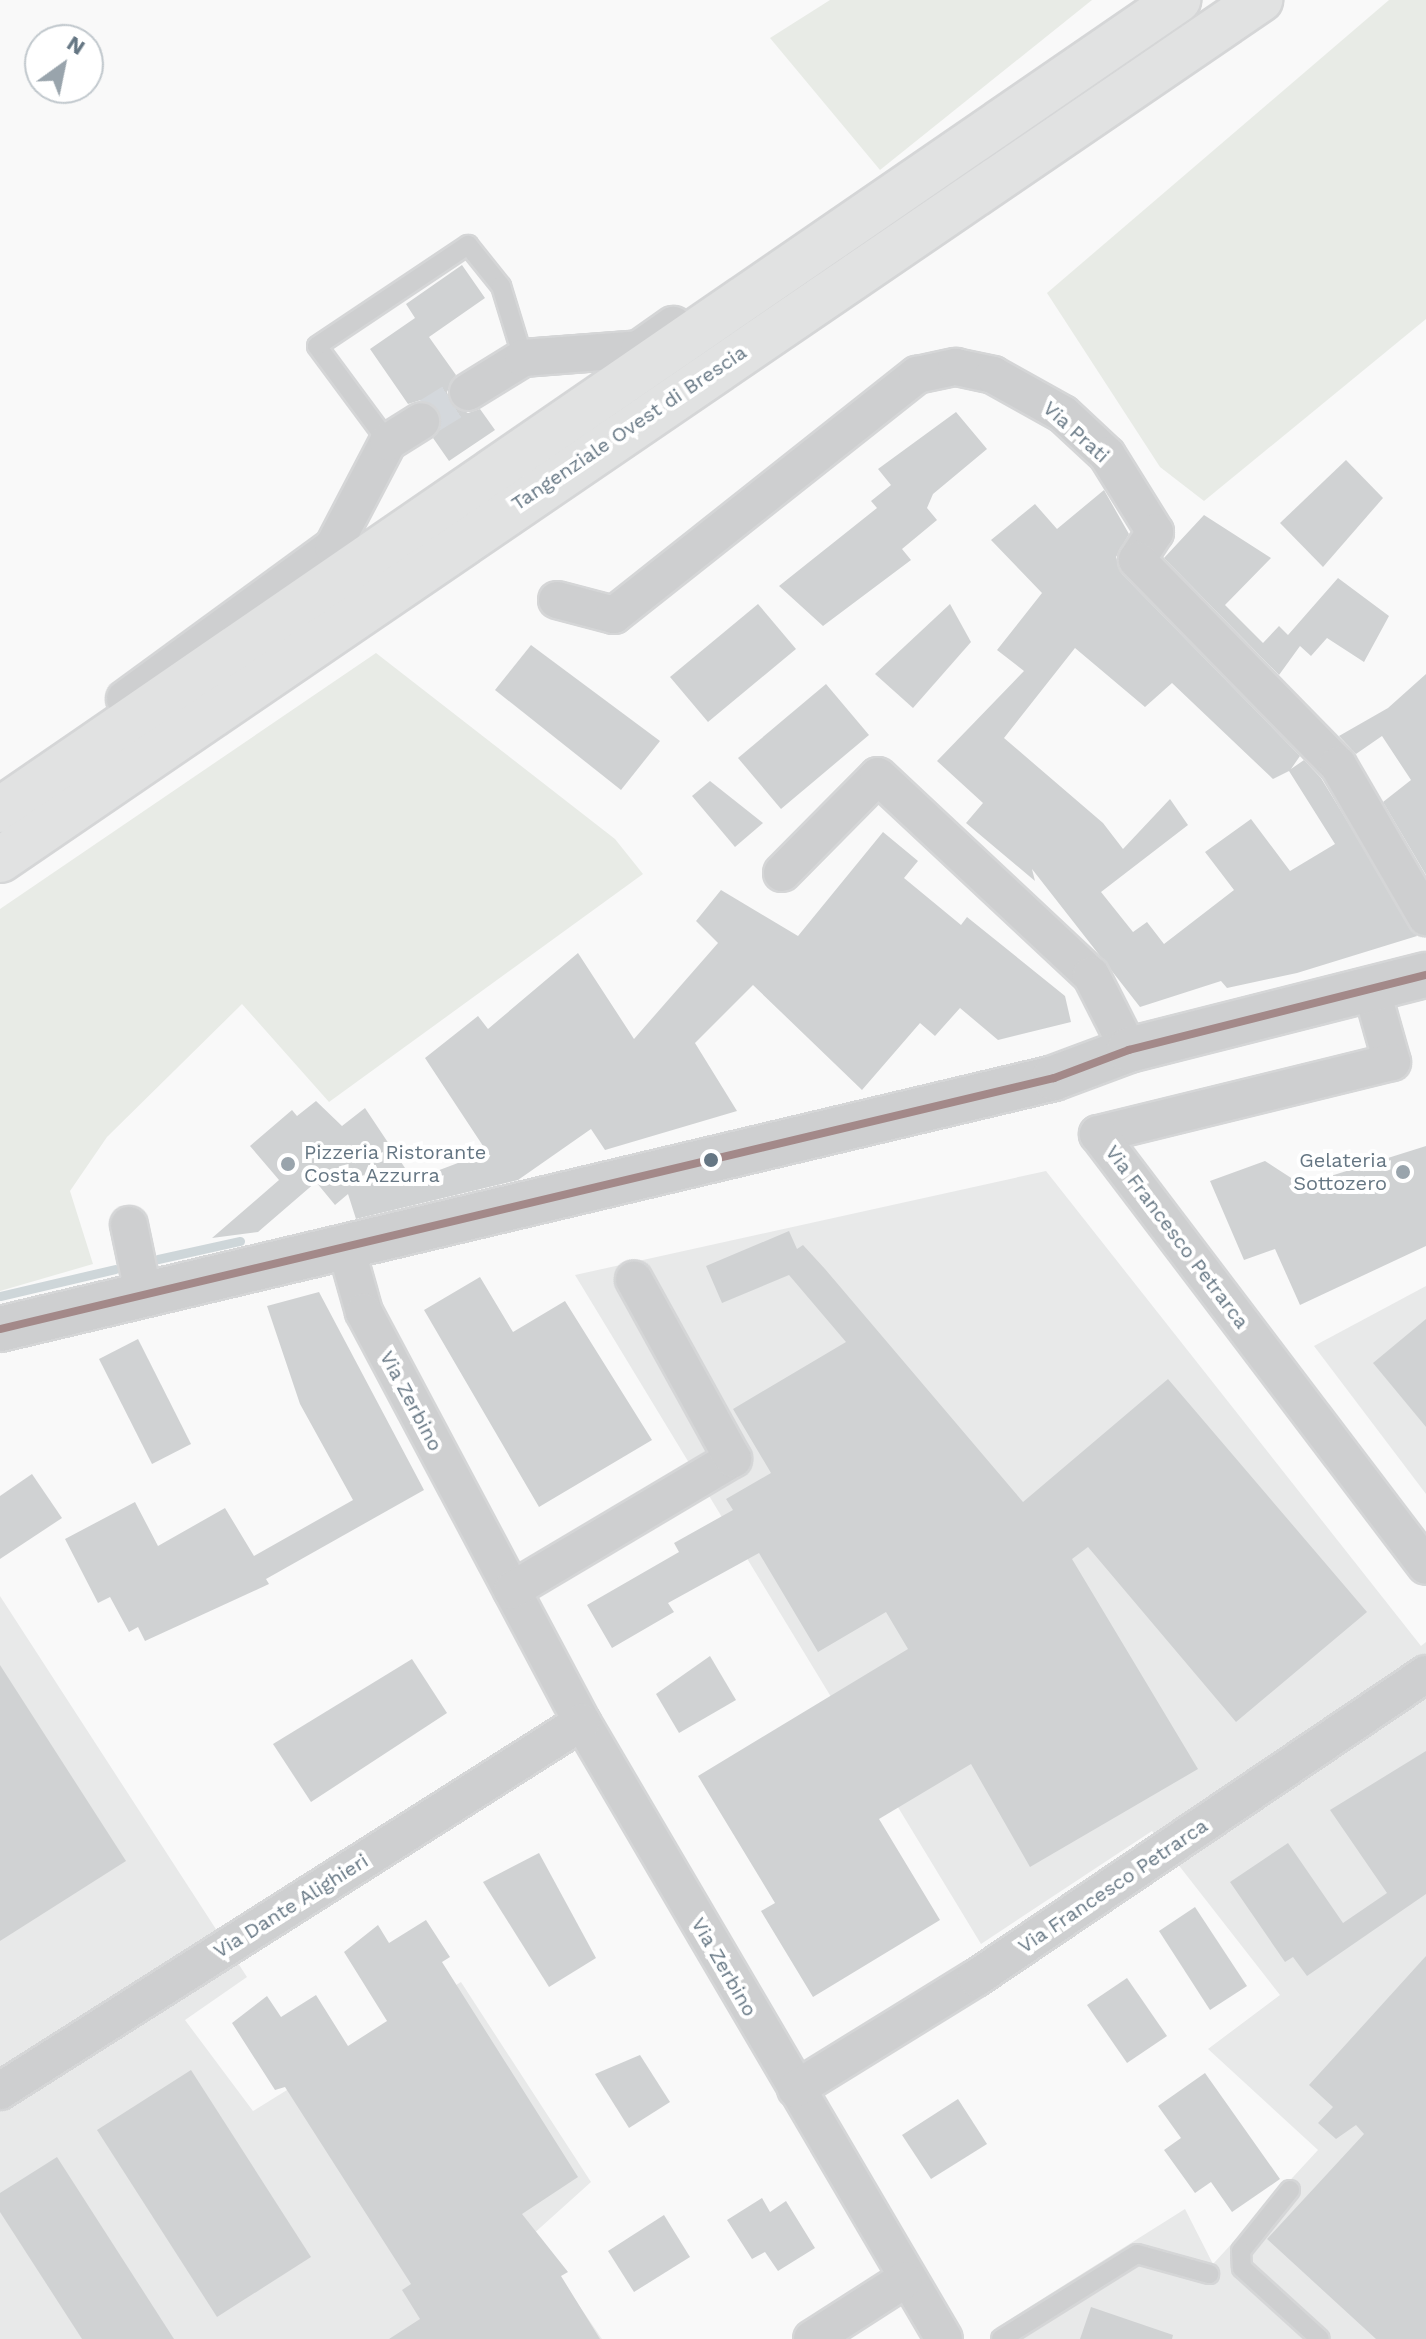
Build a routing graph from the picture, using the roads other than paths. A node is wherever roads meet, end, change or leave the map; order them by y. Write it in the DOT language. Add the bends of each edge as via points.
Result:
graph roads {
  1 [pos="1178,0"];
  2 [pos="1260,0"];
  3 [pos="872,206"];
  4 [pos="523,358"];
  5 [pos="468,392"];
  6 [pos="421,421"];
  7 [pos="388,442"];
  8 [pos="557,600"];
  9 [pos="0,804"];
  10 [pos="0,810"];
  11 [pos="0,860"];
  12 [pos="782,873"];
  13 [pos="1426,917"];
  14 [pos="1426,975"];
  15 [pos="1371,988"];
  16 [pos="1129,1050"];
  17 [pos="129,1225"];
  18 [pos="346,1248"];
  19 [pos="634,1280"];
  20 [pos="144,1296"];
  21 [pos="0,1329"];
  22 [pos="1426,1566"];
  23 [pos="512,1590"];
  24 [pos="1426,1674"];
  25 [pos="582,1722"];
  26 [pos="796,2089"];
  27 [pos="0,2091"];
  28 [pos="1290,2190"];
  29 [pos="1209,2274"];
  30 [pos="904,2280"];
  31 [pos="812,2339"];
  32 [pos="944,2339"];
  33 [pos="1001,2339"];
  34 [pos="1320,2339"];
  1 -- 3 [label="main road"];
  2 -- 11 [label="main road, Tangenziale Ovest di Brescia"];
  3 -- 4 [label="street" via="798,237 639,349"];
  3 -- 10 [label="main road"];
  4 -- 5 [label="street"];
  4 -- 7 [label="lane" via="501,286 468,245 317,346"];
  6 -- 7 [label="street"];
  7 -- 9 [label="street" via="333,547 42,760"];
  8 -- 13 [label="street, Via Prati" via="614,615 917,375 956,367 993,375 1063,414 1107,455 1155,532 1137,560 1338,765"];
  12 -- 16 [label="street" via="878,776 1091,975"];
  14 -- 15 [label="street"];
  15 -- 16 [label="street"];
  15 -- 22 [label="street, Via Francesco Petrarca" via="1392,1062 1098,1134"];
  16 -- 18 [label="street" via="1054,1078"];
  17 -- 20 [label="street"];
  18 -- 20 [label="street"];
  18 -- 23 [label="street, Via Zerbino" via="364,1312"];
  19 -- 23 [label="street" via="733,1459"];
  20 -- 21 [label="street"];
  23 -- 25 [label="street, Via Zerbino"];
  24 -- 26 [label="street, Via Francesco Petrarca" via="976,1978"];
  25 -- 26 [label="street, Via Zerbino"];
  25 -- 27 [label="street, Via Dante Alighieri"];
  26 -- 30 [label="street, Via Zerbino"];
  28 -- 34 [label="lane" via="1241,2251 1242,2268"];
  29 -- 33 [label="lane" via="1137,2254"];
  30 -- 31 [label="street"];
  30 -- 32 [label="street, Via Zerbino"];
}
